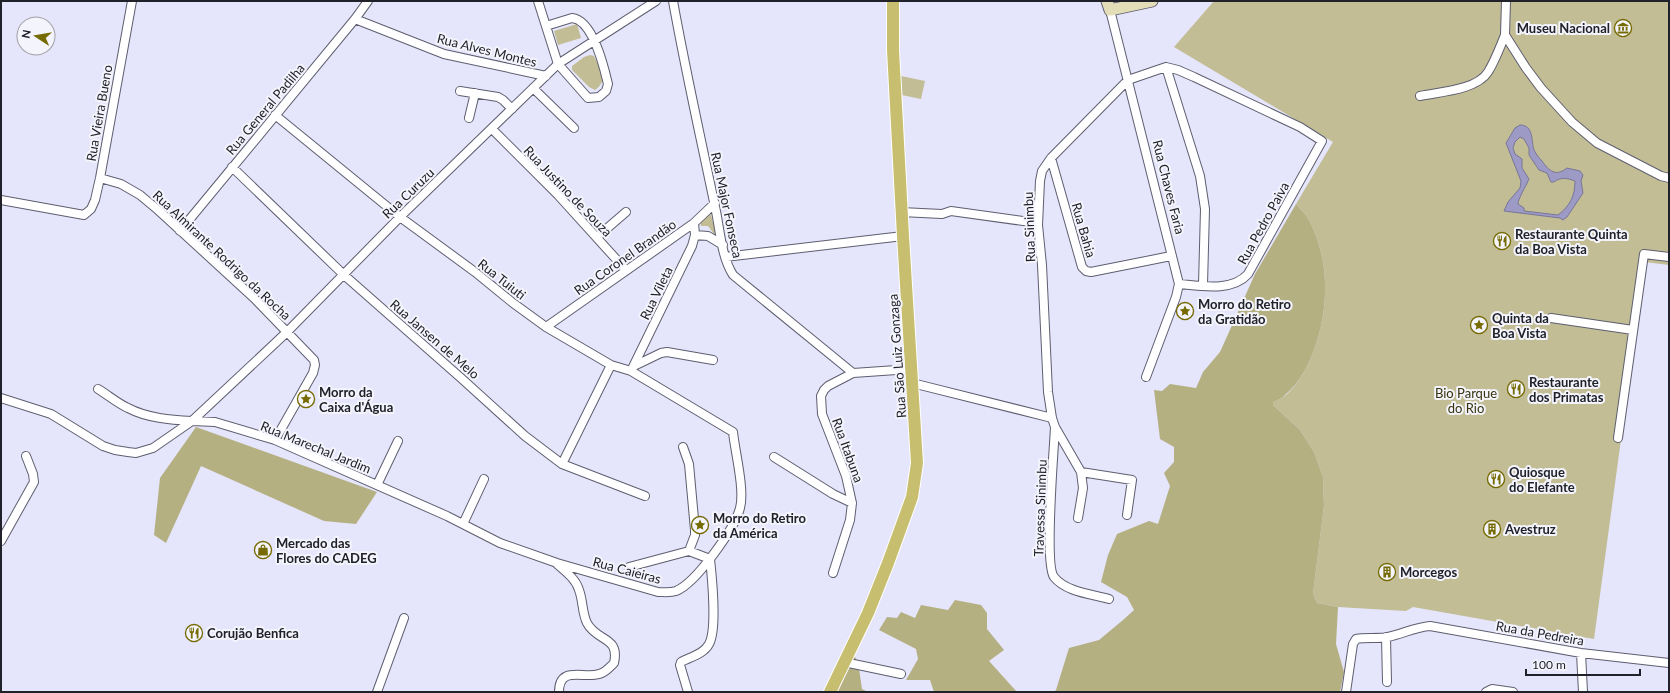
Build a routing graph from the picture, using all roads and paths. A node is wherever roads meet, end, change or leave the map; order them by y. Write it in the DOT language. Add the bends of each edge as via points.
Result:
graph roads {
  1 [pos="132,1"];
  2 [pos="368,1"];
  3 [pos="538,1"];
  4 [pos="656,1"];
  5 [pos="673,1"];
  6 [pos="893,1"];
  7 [pos="1152,1"];
  8 [pos="1506,1"];
  9 [pos="1108,6"];
  10 [pos="355,19"];
  11 [pos="546,26"];
  12 [pos="1505,35"];
  13 [pos="595,42"];
  14 [pos="558,64"];
  15 [pos="1166,67"];
  16 [pos="546,76"];
  17 [pos="1128,80"];
  18 [pos="533,88"];
  19 [pos="460,91"];
  20 [pos="475,93"];
  21 [pos="1420,96"];
  22 [pos="512,109"];
  23 [pos="275,115"];
  24 [pos="469,118"];
  25 [pos="574,128"];
  26 [pos="492,129"];
  27 [pos="1050,158"];
  28 [pos="232,167"];
  29 [pos="100,178"];
  30 [pos="1669,178"];
  31 [pos="1,200"];
  32 [pos="715,203"];
  33 [pos="626,212"];
  34 [pos="902,212"];
  35 [pos="400,217"];
  36 [pos="1030,222"];
  37 [pos="694,223"];
  38 [pos="180,231"];
  39 [pos="695,235"];
  40 [pos="902,236"];
  41 [pos="597,238"];
  42 [pos="722,245"];
  43 [pos="1171,256"];
  44 [pos="725,257"];
  45 [pos="1669,258"];
  46 [pos="626,270"];
  47 [pos="344,275"];
  48 [pos="1179,284"];
  49 [pos="1203,285"];
  50 [pos="1551,318"];
  51 [pos="546,327"];
  52 [pos="1633,330"];
  53 [pos="287,332"];
  54 [pos="713,360"];
  55 [pos="611,364"];
  56 [pos="633,369"];
  57 [pos="911,369"];
  58 [pos="853,373"];
  59 [pos="1146,377"];
  60 [pos="912,383"];
  61 [pos="98,389"];
  62 [pos="1,398"];
  63 [pos="1052,418"];
  64 [pos="192,421"];
  65 [pos="1055,427"];
  66 [pos="733,432"];
  67 [pos="1618,438"];
  68 [pos="275,440"];
  69 [pos="398,441"];
  70 [pos="683,447"];
  71 [pos="26,456"];
  72 [pos="774,457"];
  73 [pos="562,464"];
  74 [pos="1081,472"];
  75 [pos="484,479"];
  76 [pos="377,485"];
  77 [pos="645,496"];
  78 [pos="852,503"];
  79 [pos="1127,515"];
  80 [pos="1078,518"];
  81 [pos="463,524"];
  82 [pos="1,541"];
  83 [pos="689,551"];
  84 [pos="710,559"];
  85 [pos="557,563"];
  86 [pos="629,567"];
  87 [pos="833,573"];
  88 [pos="1110,599"];
  89 [pos="404,618"];
  90 [pos="1386,637"];
  91 [pos="1581,653"];
  92 [pos="844,662"];
  93 [pos="1669,662"];
  94 [pos="901,674"];
  95 [pos="1387,682"];
  96 [pos="377,692"];
  97 [pos="559,692"];
  98 [pos="688,692"];
  99 [pos="830,692"];
  100 [pos="1346,692"];
  101 [pos="1486,692"];
  102 [pos="1513,692"];
  103 [pos="1582,692"];
  1 -- 29 [label="street, Rua Vieira Bueno"];
  2 -- 10 [label="street, Rua General Padilha"];
  3 -- 11 [label="street"];
  4 -- 13 [label="street, Rua Curuzu"];
  5 -- 32 [label="street, Rua Major Fonseca" via="684,64"];
  6 -- 34 [label="main road, Rua São Luiz Gonzaga" via="893,50"];
  7 -- 9 [label="main road"];
  8 -- 12 [label="street"];
  9 -- 17 [label="street, Rua Chaves Faria"];
  10 -- 16 [label="street, Rua Alves Montes" via="444,54"];
  10 -- 23 [label="street, Rua General Padilha"];
  11 -- 13 [label="street" via="576,19 584,23"];
  11 -- 14 [label="street"];
  12 -- 21 [label="street" via="1482,80"];
  12 -- 30 [label="street" via="1541,88 1572,122 1597,143"];
  13 -- 14 [label="street, Rua Curuzu"];
  13 -- 14 [label="street" via="608,84 606,91 599,97 588,98"];
  14 -- 16 [label="street, Rua Curuzu"];
  15 -- 17 [label="street, Rua Sinimbu"];
  15 -- 49 [label="street" via="1200,176 1205,209"];
  15 -- 49 [label="street, Rua Pedro Paiva" via="1194,76 1300,127 1322,141 1248,274 1237,283"];
  16 -- 18 [label="street, Rua Curuzu"];
  17 -- 27 [label="street, Rua Sinimbu"];
  17 -- 43 [label="street, Rua Chaves Faria"];
  18 -- 22 [label="street, Rua Curuzu"];
  18 -- 25 [label="street"];
  19 -- 20 [label="street"];
  20 -- 22 [label="street" via="498,97"];
  20 -- 24 [label="street"];
  22 -- 26 [label="street, Rua Curuzu"];
  23 -- 28 [label="street, Rua General Padilha"];
  23 -- 35 [label="street, Rua Tuiuti"];
  26 -- 35 [label="street, Rua Curuzu"];
  26 -- 41 [label="street, Rua Justino de Souza"];
  27 -- 43 [label="street, Rua Bahia" via="1082,267 1086,271"];
  27 -- 63 [label="street, Rua Sinimbu" via="1040,181 1038,225 1048,392"];
  28 -- 38 [label="street, Rua General Padilha"];
  28 -- 47 [label="street, Rua Jansen de Melo"];
  29 -- 31 [label="street, Rua Vieira Bueno" via="94,200 88,213 84,215"];
  29 -- 38 [label="street, Rua Almirante Rodrigo da Rocha" via="121,184 140,195"];
  32 -- 37 [label="street, Rua Coronel Brandão"];
  32 -- 42 [label="street, Rua Major Fonseca"];
  33 -- 41 [label="street"];
  34 -- 36 [label="street" via="942,214 951,211"];
  34 -- 40 [label="main road, Rua São Luiz Gonzaga"];
  35 -- 47 [label="street, Rua Curuzu"];
  35 -- 51 [label="street, Rua Tuiuti"];
  37 -- 39 [label="street, Rua Vileta"];
  37 -- 46 [label="street, Rua Coronel Brandão"];
  38 -- 53 [label="street, Rua Almirante Rodrigo da Rocha" via="254,298"];
  39 -- 42 [label="street" via="708,236"];
  39 -- 56 [label="street, Rua Vileta"];
  40 -- 44 [label="street"];
  40 -- 57 [label="main road, Rua São Luiz Gonzaga"];
  41 -- 46 [label="street, Rua Justino de Souza"];
  42 -- 44 [label="street, Rua Major Fonseca"];
  43 -- 48 [label="street, Rua Chaves Faria"];
  44 -- 58 [label="street, Rua Major Fonseca" via="733,275"];
  45 -- 52 [label="street" via="1644,254"];
  46 -- 51 [label="street, Rua Coronel Brandão"];
  47 -- 53 [label="street, Rua Curuzu"];
  47 -- 73 [label="street, Rua Jansen de Melo" via="525,436"];
  48 -- 49 [label="street, Rua Pedro Paiva"];
  48 -- 59 [label="street"];
  50 -- 52 [label="street"];
  51 -- 55 [label="street, Rua Tuiuti"];
  52 -- 67 [label="street"];
  53 -- 64 [label="street, Rua Curuzu"];
  53 -- 68 [label="street, Rua Almirante Rodrigo da Rocha" via="314,360 315,365"];
  54 -- 56 [label="street" via="667,352"];
  55 -- 56 [label="street, Rua Tuiuti"];
  55 -- 73 [label="street"];
  56 -- 66 [label="street, Rua Tuiuti"];
  57 -- 58 [label="street"];
  57 -- 60 [label="main road, Rua São Luiz Gonzaga"];
  58 -- 78 [label="street, Rua Itabuna" via="828,386 822,396 822,414 846,476"];
  60 -- 63 [label="street"];
  60 -- 92 [label="main road, Rua São Luiz Gonzaga" via="917,463 912,497 877,591"];
  61 -- 64 [label="street, Rua Marechal Jardim" via="139,413"];
  62 -- 64 [label="street" via="51,414 103,446 136,453 153,448"];
  63 -- 65 [label="street, Rua Sinimbu"];
  64 -- 68 [label="street, Rua Marechal Jardim" via="215,422"];
  65 -- 74 [label="street, Rua Sinimbu"];
  65 -- 88 [label="street, Travessa Sinimbu" via="1050,570 1062,585"];
  66 -- 84 [label="street, Rua Caieiras" via="742,495 740,507 727,534"];
  68 -- 76 [label="street, Rua Marechal Jardim"];
  69 -- 76 [label="street"];
  70 -- 83 [label="street" via="689,464 695,530"];
  71 -- 82 [label="street" via="34,482"];
  72 -- 78 [label="street"];
  73 -- 77 [label="street, Rua Jansen de Melo"];
  74 -- 79 [label="street" via="1132,480"];
  74 -- 80 [label="street, Rua Sinimbu" via="1083,488"];
  75 -- 81 [label="street"];
  76 -- 81 [label="street, Rua Marechal Jardim"];
  78 -- 87 [label="street, Rua Itabuna" via="850,520"];
  81 -- 85 [label="street, Rua Marechal Jardim" via="500,543"];
  83 -- 84 [label="street"];
  83 -- 86 [label="street"];
  84 -- 85 [label="street, Rua Caieiras" via="680,588 667,592 658,592"];
  84 -- 98 [label="street" via="713,632 709,644 699,654 681,662 681,671"];
  85 -- 97 [label="street" via="576,583 587,624 609,641 616,654 614,663 599,674 574,674 566,677 561,681"];
  89 -- 96 [label="street"];
  90 -- 91 [label="street, Rua da Pedreira" via="1421,626 1430,626"];
  90 -- 95 [label="street"];
  90 -- 100 [label="street, Rua da Pedreira" via="1356,639"];
  91 -- 93 [label="street, Rua da Pedreira"];
  91 -- 103 [label="street"];
  92 -- 94 [label="street"];
  92 -- 99 [label="main road, Rua São Luiz Gonzaga"];
  101 -- 102 [label="street" via="1492,688"];
}
